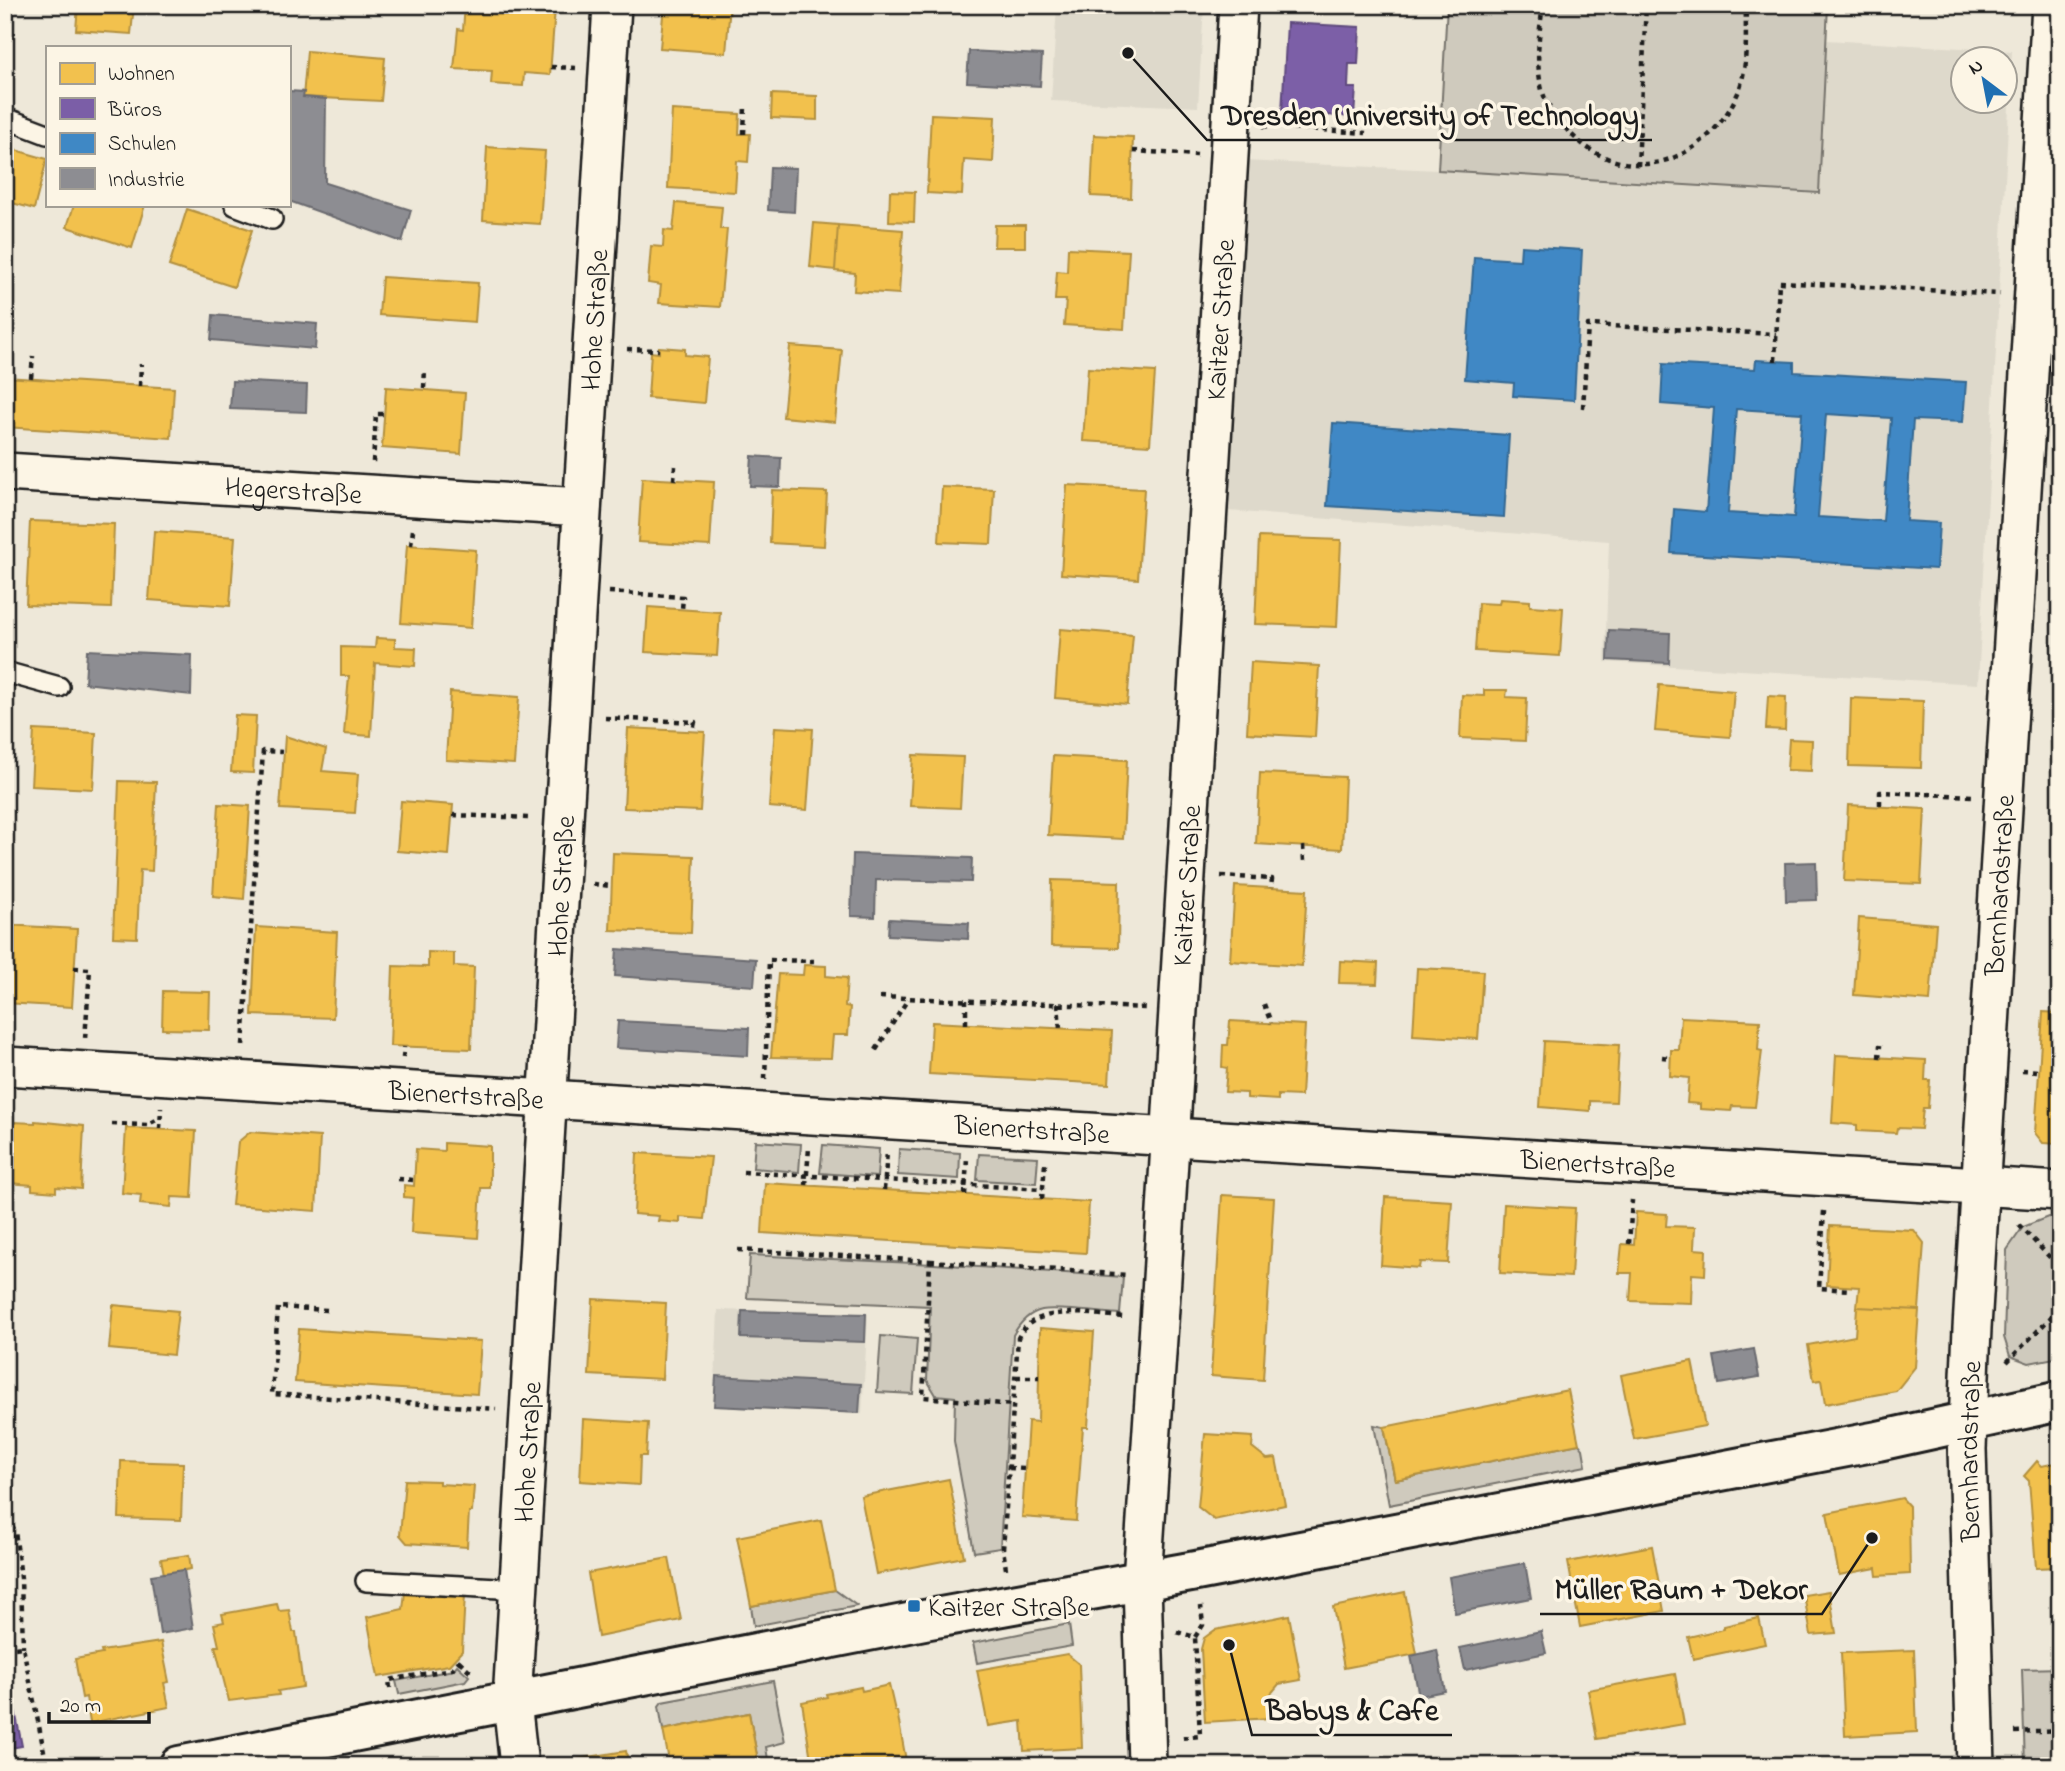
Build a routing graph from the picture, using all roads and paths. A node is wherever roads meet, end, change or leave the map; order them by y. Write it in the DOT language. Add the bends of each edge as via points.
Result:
graph roads {
  1 [pos="612,5"];
  2 [pos="1238,5"];
  3 [pos="1543,5"];
  4 [pos="1646,5"];
  5 [pos="1746,5"];
  6 [pos="2051,5"];
  7 [pos="745,106"];
  8 [pos="5,118"];
  9 [pos="1366,133"];
  10 [pos="46,134"];
  11 [pos="744,134"];
  12 [pos="1230,141"];
  13 [pos="1133,151"];
  14 [pos="1638,166"];
  15 [pos="238,206"];
  16 [pos="272,219"];
  17 [pos="2001,293"];
  18 [pos="1777,334"];
  19 [pos="33,355"];
  20 [pos="1775,361"];
  21 [pos="141,364"];
  22 [pos="425,369"];
  23 [pos="31,378"];
  24 [pos="140,386"];
  25 [pos="424,388"];
  26 [pos="1583,408"];
  27 [pos="384,414"];
  28 [pos="675,466"];
  29 [pos="5,472"];
  30 [pos="674,480"];
  31 [pos="371,494"];
  32 [pos="582,507"];
  33 [pos="577,589"];
  34 [pos="682,609"];
  35 [pos="5,673"];
  36 [pos="59,687"];
  37 [pos="570,716"];
  38 [pos="693,731"];
  39 [pos="282,752"];
  40 [pos="1961,795"];
  41 [pos="1880,805"];
  42 [pos="453,815"];
  43 [pos="564,820"];
  44 [pos="1303,846"];
  45 [pos="1304,861"];
  46 [pos="1185,874"];
  47 [pos="1272,888"];
  48 [pos="814,961"];
  49 [pos="74,968"];
  50 [pos="880,997"];
  51 [pos="909,998"];
  52 [pos="966,1000"];
  53 [pos="1058,1003"];
  54 [pos="1264,1004"];
  55 [pos="1177,1009"];
  56 [pos="1271,1023"];
  57 [pos="966,1024"];
  58 [pos="1060,1029"];
  59 [pos="1880,1045"];
  60 [pos="876,1050"];
  61 [pos="1662,1057"];
  62 [pos="1671,1058"];
  63 [pos="1880,1058"];
  64 [pos="5,1066"];
  65 [pos="84,1071"];
  66 [pos="241,1081"];
  67 [pos="764,1090"];
  68 [pos="547,1099"];
  69 [pos="161,1100"];
  70 [pos="160,1118"];
  71 [pos="112,1124"];
  72 [pos="160,1129"];
  73 [pos="1169,1138"];
  74 [pos="809,1150"];
  75 [pos="1046,1152"];
  76 [pos="887,1153"];
  77 [pos="966,1164"];
  78 [pos="743,1172"];
  79 [pos="807,1176"];
  80 [pos="398,1179"];
  81 [pos="415,1180"];
  82 [pos="885,1181"];
  83 [pos="806,1185"];
  84 [pos="966,1185"];
  85 [pos="1979,1187"];
  86 [pos="1633,1188"];
  87 [pos="1043,1189"];
  88 [pos="884,1190"];
  89 [pos="2060,1191"];
  90 [pos="965,1195"];
  91 [pos="1042,1199"];
  92 [pos="1824,1200"];
  93 [pos="2018,1224"];
  94 [pos="1629,1244"];
  95 [pos="738,1250"];
  96 [pos="930,1261"];
  97 [pos="2060,1268"];
  98 [pos="1123,1275"];
  99 [pos="1850,1290"];
  100 [pos="2060,1295"];
  101 [pos="2060,1308"];
  102 [pos="327,1310"];
  103 [pos="1120,1317"];
  104 [pos="2006,1363"];
  105 [pos="1016,1377"];
  106 [pos="1039,1377"];
  107 [pos="2060,1401"];
  108 [pos="1014,1405"];
  109 [pos="503,1409"];
  110 [pos="1968,1422"];
  111 [pos="1009,1468"];
  112 [pos="1025,1469"];
  113 [pos="5,1517"];
  114 [pos="1006,1572"];
  115 [pos="1142,1580"];
  116 [pos="366,1581"];
  117 [pos="519,1589"];
  118 [pos="1201,1604"];
  119 [pos="1172,1630"];
  120 [pos="1195,1637"];
  121 [pos="23,1647"];
  122 [pos="5,1649"];
  123 [pos="469,1670"];
  124 [pos="389,1680"];
  125 [pos="512,1701"];
  126 [pos="2060,1730"];
  127 [pos="2015,1732"];
  128 [pos="1176,1738"];
  129 [pos="47,1766"];
  130 [pos="179,1766"];
  131 [pos="519,1766"];
  132 [pos="1147,1766"];
  133 [pos="1976,1766"];
  1 -- 32 [label="street, Hohe Straße"];
  2 -- 12 [label="street, Kaitzer Straße"];
  3 -- 14 [label="path" via="1536,56 1543,92 1557,120 1582,145 1611,160"];
  4 -- 14 [label="path"];
  5 -- 14 [label="path" via="1738,94 1720,123 1697,146 1667,162"];
  6 -- 85 [label="street, Bernhardstraße"];
  7 -- 11 [label="path"];
  8 -- 10 [label="lane"];
  9 -- 12 [label="path"];
  12 -- 13 [label="path"];
  12 -- 46 [label="street, Kaitzer Straße"];
  15 -- 16 [label="lane"];
  17 -- 18 [label="path" via="1779,282"];
  18 -- 20 [label="path"];
  18 -- 26 [label="path" via="1588,325"];
  19 -- 23 [label="path"];
  21 -- 24 [label="path"];
  22 -- 25 [label="path"];
  27 -- 31 [label="path" via="376,414"];
  28 -- 30 [label="path"];
  29 -- 31 [label="street, Hegerstraße"];
  31 -- 32 [label="street, Hegerstraße"];
  32 -- 33 [label="street, Hohe Straße"];
  33 -- 34 [label="path" via="683,597"];
  33 -- 37 [label="street, Hohe Straße"];
  35 -- 36 [label="lane"];
  37 -- 38 [label="path" via="695,722"];
  37 -- 43 [label="street, Hohe Straße"];
  39 -- 66 [label="path" via="262,751"];
  40 -- 41 [label="path" via="1880,792"];
  42 -- 43 [label="path"];
  43 -- 68 [label="street, Hohe Straße"];
  44 -- 45 [label="path"];
  46 -- 47 [label="path" via="1272,879"];
  46 -- 55 [label="street, Kaitzer Straße"];
  48 -- 67 [label="path" via="769,960"];
  49 -- 65 [label="path" via="90,969"];
  50 -- 51 [label="path"];
  51 -- 52 [label="path"];
  51 -- 60 [label="path"];
  52 -- 53 [label="path"];
  52 -- 57 [label="path"];
  53 -- 55 [label="path"];
  53 -- 58 [label="path"];
  54 -- 56 [label="path"];
  55 -- 73 [label="street, Kaitzer Straße"];
  59 -- 63 [label="path"];
  61 -- 62 [label="path"];
  64 -- 65 [label="street, Bienertstraße"];
  65 -- 66 [label="street, Bienertstraße"];
  66 -- 68 [label="street, Bienertstraße"];
  68 -- 73 [label="street, Bienertstraße"];
  68 -- 117 [label="street, Hohe Straße"];
  69 -- 70 [label="path"];
  70 -- 71 [label="path" via="147,1125"];
  70 -- 72 [label="path"];
  73 -- 85 [label="street, Bienertstraße"];
  73 -- 115 [label="street, Kaitzer Straße"];
  74 -- 79 [label="path"];
  75 -- 87 [label="path"];
  76 -- 82 [label="path"];
  77 -- 84 [label="path"];
  78 -- 79 [label="path"];
  79 -- 82 [label="path"];
  79 -- 83 [label="path"];
  80 -- 81 [label="path"];
  82 -- 84 [label="path"];
  82 -- 88 [label="path"];
  84 -- 87 [label="path"];
  84 -- 90 [label="path"];
  85 -- 89 [label="street, Bienertstraße"];
  85 -- 110 [label="street, Bernhardstraße"];
  86 -- 94 [label="path"];
  87 -- 91 [label="path"];
  92 -- 99 [label="path" via="1819,1288"];
  93 -- 97 [label="path"];
  95 -- 96 [label="path"];
  96 -- 98 [label="path"];
  96 -- 108 [label="path" via="923,1397"];
  97 -- 100 [label="path"];
  101 -- 104 [label="path"];
  102 -- 109 [label="path" via="278,1307 272,1394"];
  103 -- 105 [label="path" via="1048,1314 1034,1319 1018,1338"];
  105 -- 106 [label="path"];
  105 -- 108 [label="path"];
  107 -- 110 [label="street"];
  108 -- 111 [label="path"];
  110 -- 115 [label="street"];
  110 -- 133 [label="street, Bernhardstraße"];
  111 -- 112 [label="path"];
  111 -- 114 [label="path" via="1003,1549"];
  113 -- 121 [label="path" via="15,1531"];
  115 -- 125 [label="street"];
  115 -- 132 [label="street, Kaitzer Straße"];
  116 -- 117 [label="lane"];
  117 -- 125 [label="street, Hohe Straße"];
  118 -- 120 [label="path" via="1203,1625"];
  119 -- 120 [label="path"];
  120 -- 128 [label="path" via="1200,1736"];
  121 -- 122 [label="path"];
  121 -- 129 [label="path"];
  123 -- 124 [label="path" via="457,1660 452,1669"];
  125 -- 130 [label="street"];
  125 -- 131 [label="street, Hohe Straße"];
  126 -- 127 [label="path"];
}
